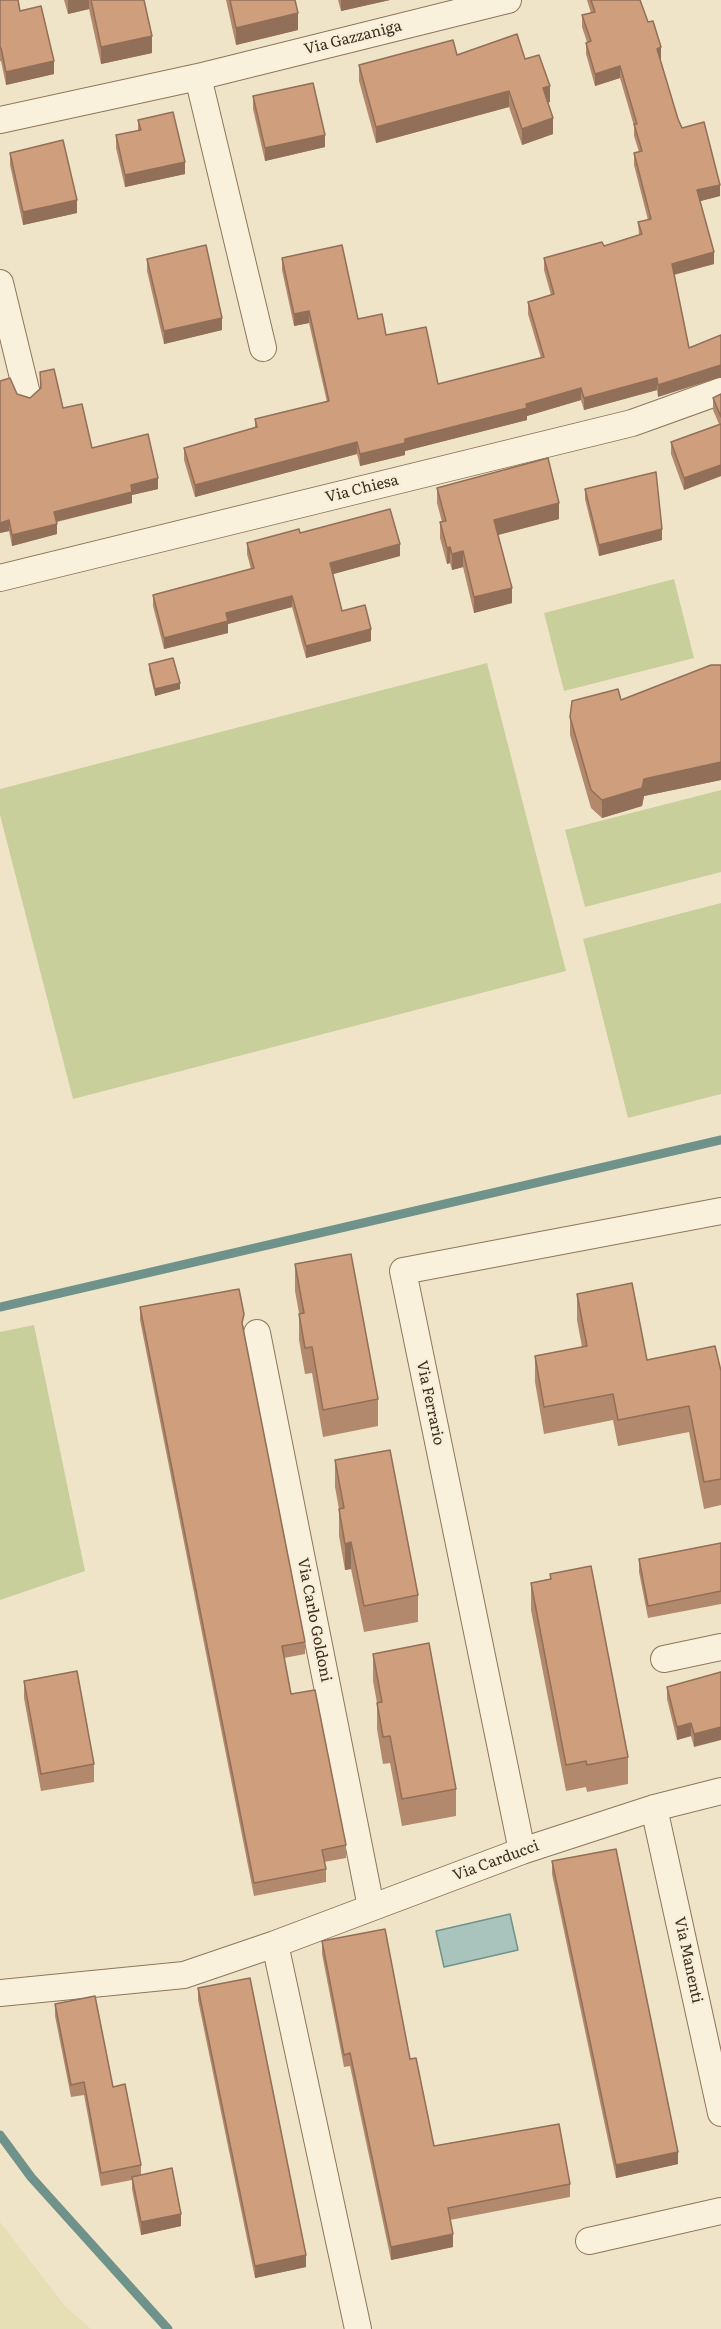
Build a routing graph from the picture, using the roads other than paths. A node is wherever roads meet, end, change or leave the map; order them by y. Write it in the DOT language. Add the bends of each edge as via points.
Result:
graph roads {
  1 [pos="507,0"];
  2 [pos="198,77"];
  3 [pos="0,120"];
  4 [pos="0,283"];
  5 [pos="263,348"];
  6 [pos="721,391"];
  7 [pos="27,393"];
  8 [pos="0,578"];
  9 [pos="721,1211"];
  10 [pos="257,1333"];
  11 [pos="721,1647"];
  12 [pos="663,1659"];
  13 [pos="721,1791"];
  14 [pos="654,1808"];
  15 [pos="522,1851"];
  16 [pos="371,1907"];
  17 [pos="275,1944"];
  18 [pos="0,1993"];
  19 [pos="721,2113"];
  20 [pos="721,2211"];
  21 [pos="589,2241"];
  22 [pos="358,2329"];
  1 -- 2 [label="street, Via Gazzaniga"];
  2 -- 3 [label="street, Via Gazzaniga"];
  2 -- 5 [label="street"];
  4 -- 7 [label="street"];
  6 -- 8 [label="street, Via Chiesa" via="632,423"];
  9 -- 15 [label="street, Via Ferrario" via="403,1271"];
  10 -- 16 [label="street, Via Carlo Goldoni"];
  11 -- 12 [label="street"];
  13 -- 14 [label="street, Via Carducci"];
  14 -- 15 [label="street, Via Carducci"];
  14 -- 19 [label="street, Via Manenti"];
  15 -- 16 [label="street, Via Carducci"];
  16 -- 17 [label="street, Via Carducci"];
  17 -- 18 [label="street, Via Carducci" via="184,1975"];
  17 -- 22 [label="street"];
  20 -- 21 [label="street"];
}
